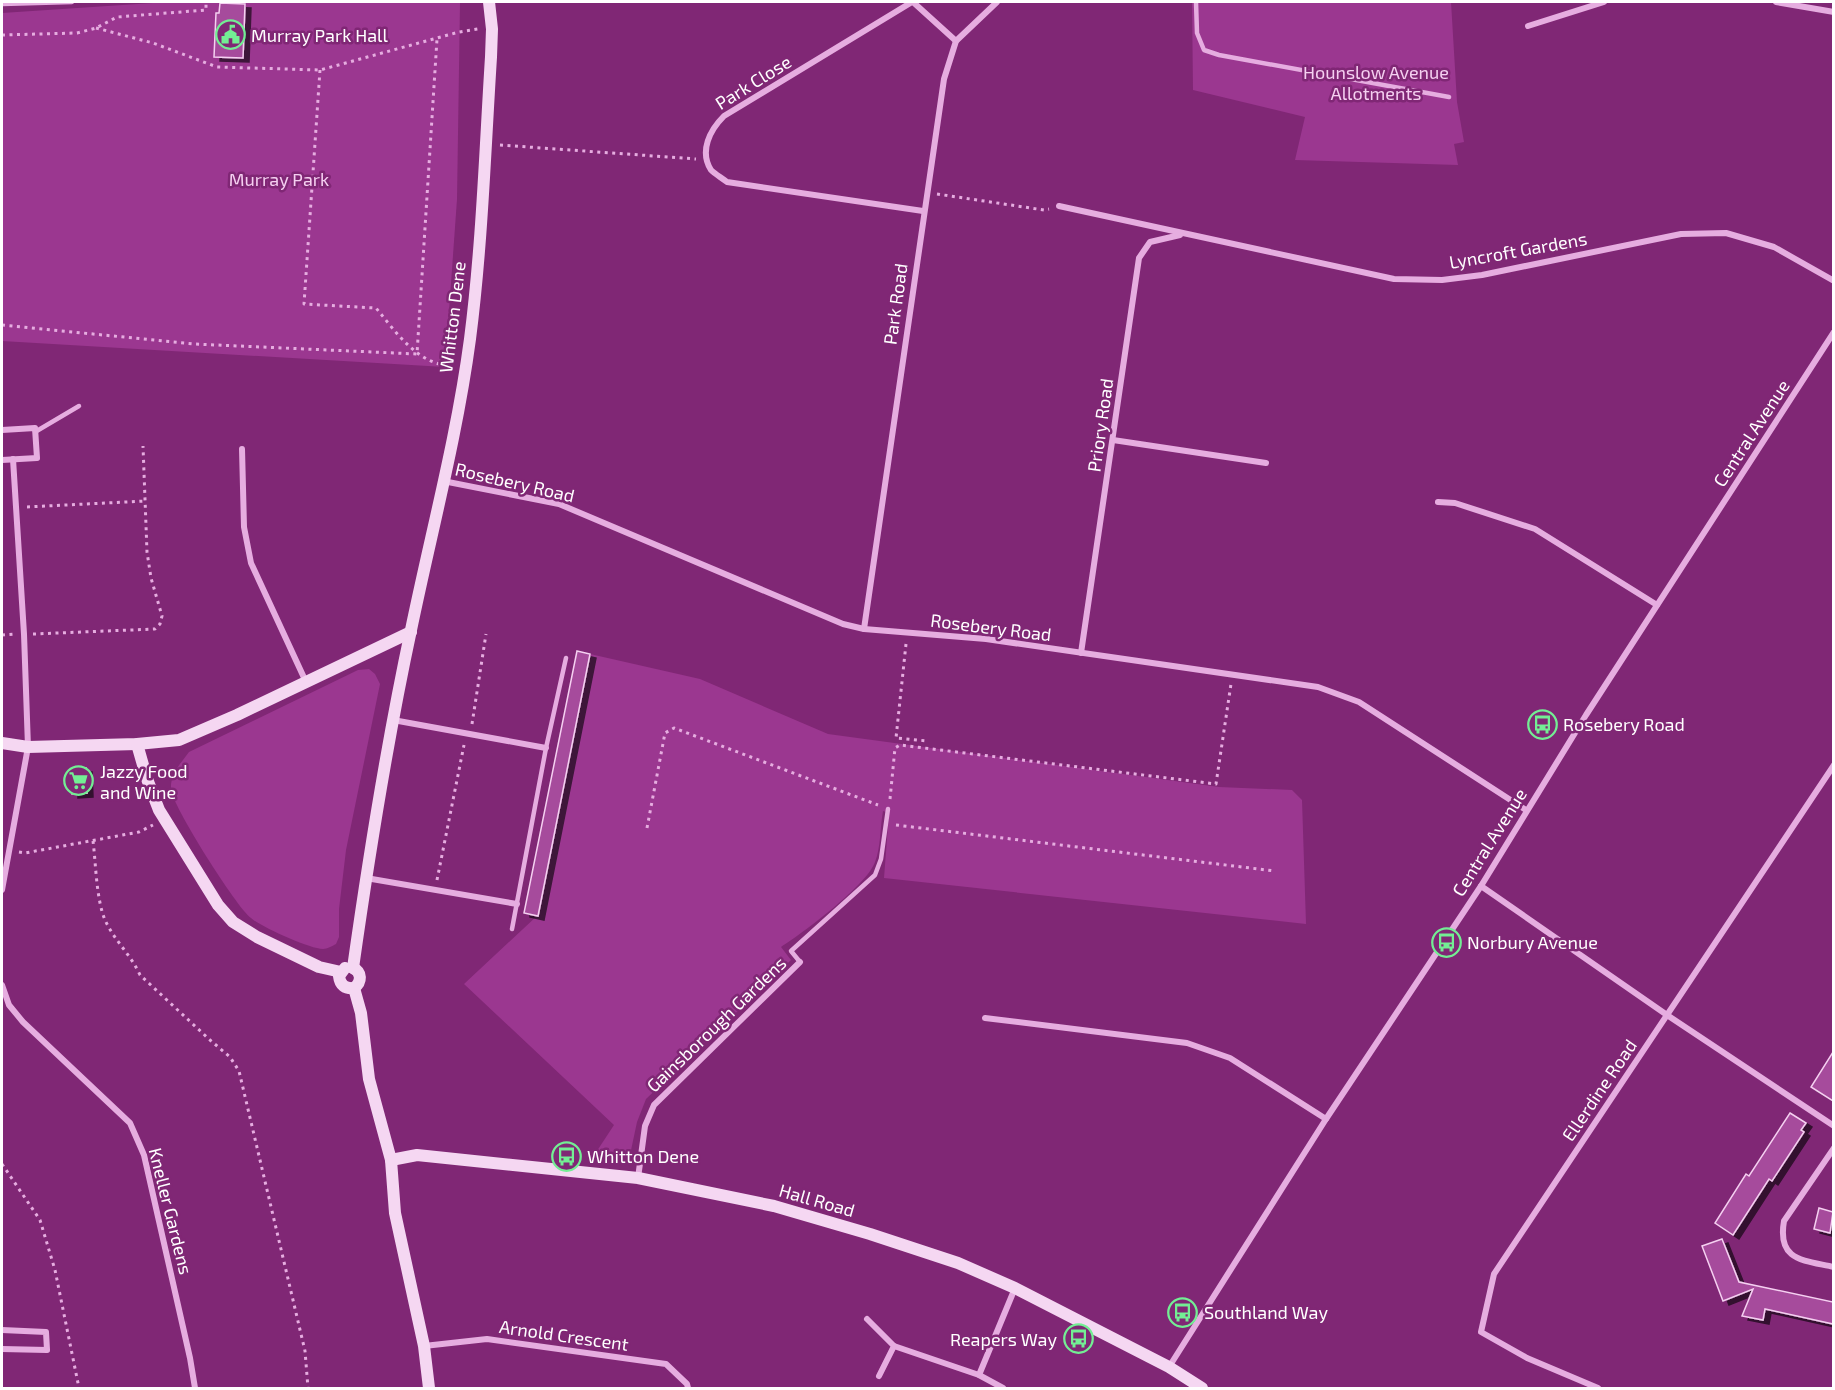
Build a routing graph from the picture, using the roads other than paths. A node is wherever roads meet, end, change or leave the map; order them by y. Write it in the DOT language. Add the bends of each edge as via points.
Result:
graph roads {
  1 [pos="72,2"];
  2 [pos="489,2"];
  3 [pos="913,2"];
  4 [pos="997,2"];
  5 [pos="1196,2"];
  6 [pos="1604,2"];
  7 [pos="1776,2"];
  8 [pos="2,4"];
  9 [pos="1833,12"];
  10 [pos="1528,26"];
  11 [pos="956,41"];
  12 [pos="1449,97"];
  13 [pos="1059,206"];
  14 [pos="923,211"];
  15 [pos="1187,234"];
  16 [pos="1833,281"];
  17 [pos="1833,332"];
  18 [pos="79,406"];
  19 [pos="2,430"];
  20 [pos="35,432"];
  21 [pos="1113,440"];
  22 [pos="242,449"];
  23 [pos="13,459"];
  24 [pos="2,460"];
  25 [pos="1266,464"];
  26 [pos="443,481"];
  27 [pos="1438,502"];
  28 [pos="1656,605"];
  29 [pos="864,629"];
  30 [pos="411,632"];
  31 [pos="1081,653"];
  32 [pos="566,658"];
  33 [pos="307,682"];
  34 [pos="393,720"];
  35 [pos="2,743"];
  36 [pos="137,744"];
  37 [pos="28,747"];
  38 [pos="546,748"];
  39 [pos="1833,765"];
  40 [pos="886,809"];
  41 [pos="1526,810"];
  42 [pos="365,878"];
  43 [pos="1481,886"];
  44 [pos="2,890"];
  45 [pos="517,904"];
  46 [pos="512,929"];
  47 [pos="800,962"];
  48 [pos="347,970"];
  49 [pos="2,986"];
  50 [pos="5,1006"];
  51 [pos="1667,1015"];
  52 [pos="985,1018"];
  53 [pos="1326,1119"];
  54 [pos="1833,1126"];
  55 [pos="1833,1148"];
  56 [pos="391,1160"];
  57 [pos="638,1178"];
  58 [pos="1833,1267"];
  59 [pos="1015,1288"];
  60 [pos="867,1319"];
  61 [pos="2,1330"];
  62 [pos="424,1346"];
  63 [pos="894,1346"];
  64 [pos="2,1349"];
  65 [pos="1169,1367"];
  66 [pos="979,1375"];
  67 [pos="879,1376"];
  68 [pos="195,1389"];
  69 [pos="429,1389"];
  70 [pos="688,1389"];
  71 [pos="1003,1389"];
  72 [pos="1202,1389"];
  73 [pos="1598,1389"];
  1 -- 8 [label="lane"];
  2 -- 26 [label="street, Whitton Dene" via="492,29 481,230 465,367"];
  3 -- 11 [label="street, Park Close"];
  3 -- 14 [label="street, Park Close" via="724,117 713,127 707,141 707,160 712,171 727,182"];
  4 -- 11 [label="street, Park Road"];
  5 -- 12 [label="lane" via="1197,33 1203,50"];
  6 -- 10 [label="street"];
  7 -- 9 [label="street"];
  11 -- 14 [label="street, Park Road" via="944,79"];
  13 -- 15 [label="street, Lyncroft Gardens"];
  14 -- 29 [label="street, Park Road"];
  15 -- 16 [label="street, Lyncroft Gardens" via="1394,279 1442,280 1681,234 1726,233 1774,247"];
  15 -- 21 [label="street, Priory Road" via="1150,242 1139,258"];
  17 -- 28 [label="street, Central Avenue"];
  18 -- 20 [label="lane"];
  19 -- 20 [label="street" via="35,428"];
  20 -- 23 [label="street" via="37,458"];
  21 -- 25 [label="street"];
  21 -- 31 [label="street, Priory Road"];
  22 -- 33 [label="street" via="244,527 251,563"];
  23 -- 24 [label="street"];
  23 -- 37 [label="street"];
  26 -- 29 [label="street, Rosebery Road" via="559,504 843,624"];
  26 -- 30 [label="street, Whitton Dene"];
  27 -- 28 [label="street" via="1455,503 1535,529"];
  28 -- 41 [label="street, Central Avenue"];
  29 -- 31 [label="street, Rosebery Road" via="986,639"];
  30 -- 33 [label="street"];
  30 -- 34 [label="street, Whitton Dene"];
  31 -- 41 [label="street, Rosebery Road" via="1318,687 1359,702"];
  32 -- 38 [label="lane"];
  33 -- 36 [label="street" via="179,740"];
  34 -- 38 [label="street"];
  34 -- 42 [label="street, Whitton Dene"];
  35 -- 37 [label="street"];
  36 -- 37 [label="street"];
  36 -- 48 [label="street" via="165,819 218,904 234,922 257,938 319,967"];
  37 -- 44 [label="street"];
  38 -- 45 [label="lane"];
  39 -- 51 [label="street, Ellerdine Road"];
  40 -- 47 [label="lane" via="881,859 875,875 792,951"];
  41 -- 43 [label="street, Central Avenue"];
  42 -- 45 [label="street"];
  42 -- 48 [label="street, Whitton Dene"];
  43 -- 51 [label="street"];
  43 -- 53 [label="street, Central Avenue"];
  45 -- 46 [label="lane"];
  47 -- 57 [label="street, Gainsborough Gardens" via="654,1105 645,1126"];
  48 -- 56 [label="street" via="340,980 343,986 354,988 369,1079"];
  49 -- 50 [label="street, Kneller Gardens"];
  50 -- 68 [label="street, Kneller Gardens" via="130,1123 144,1155"];
  51 -- 54 [label="street"];
  51 -- 73 [label="street, Ellerdine Road" via="1494,1274 1481,1332 1527,1358"];
  52 -- 53 [label="street" via="1187,1043 1230,1058"];
  53 -- 65 [label="street, Central Avenue"];
  55 -- 58 [label="street" via="1784,1221 1781,1235 1786,1249 1795,1258"];
  56 -- 57 [label="street, Hall Road" via="417,1155"];
  56 -- 62 [label="street" via="395,1213"];
  57 -- 59 [label="street, Hall Road" via="774,1206 870,1234 958,1263"];
  59 -- 65 [label="street, Hall Road"];
  59 -- 66 [label="street"];
  60 -- 63 [label="street"];
  61 -- 64 [label="street" via="46,1332 47,1350"];
  62 -- 69 [label="street"];
  62 -- 70 [label="street, Arnold Crescent" via="487,1340 666,1364"];
  63 -- 66 [label="street"];
  63 -- 67 [label="street"];
  65 -- 72 [label="street, Hall Road"];
  66 -- 71 [label="street"];
}
